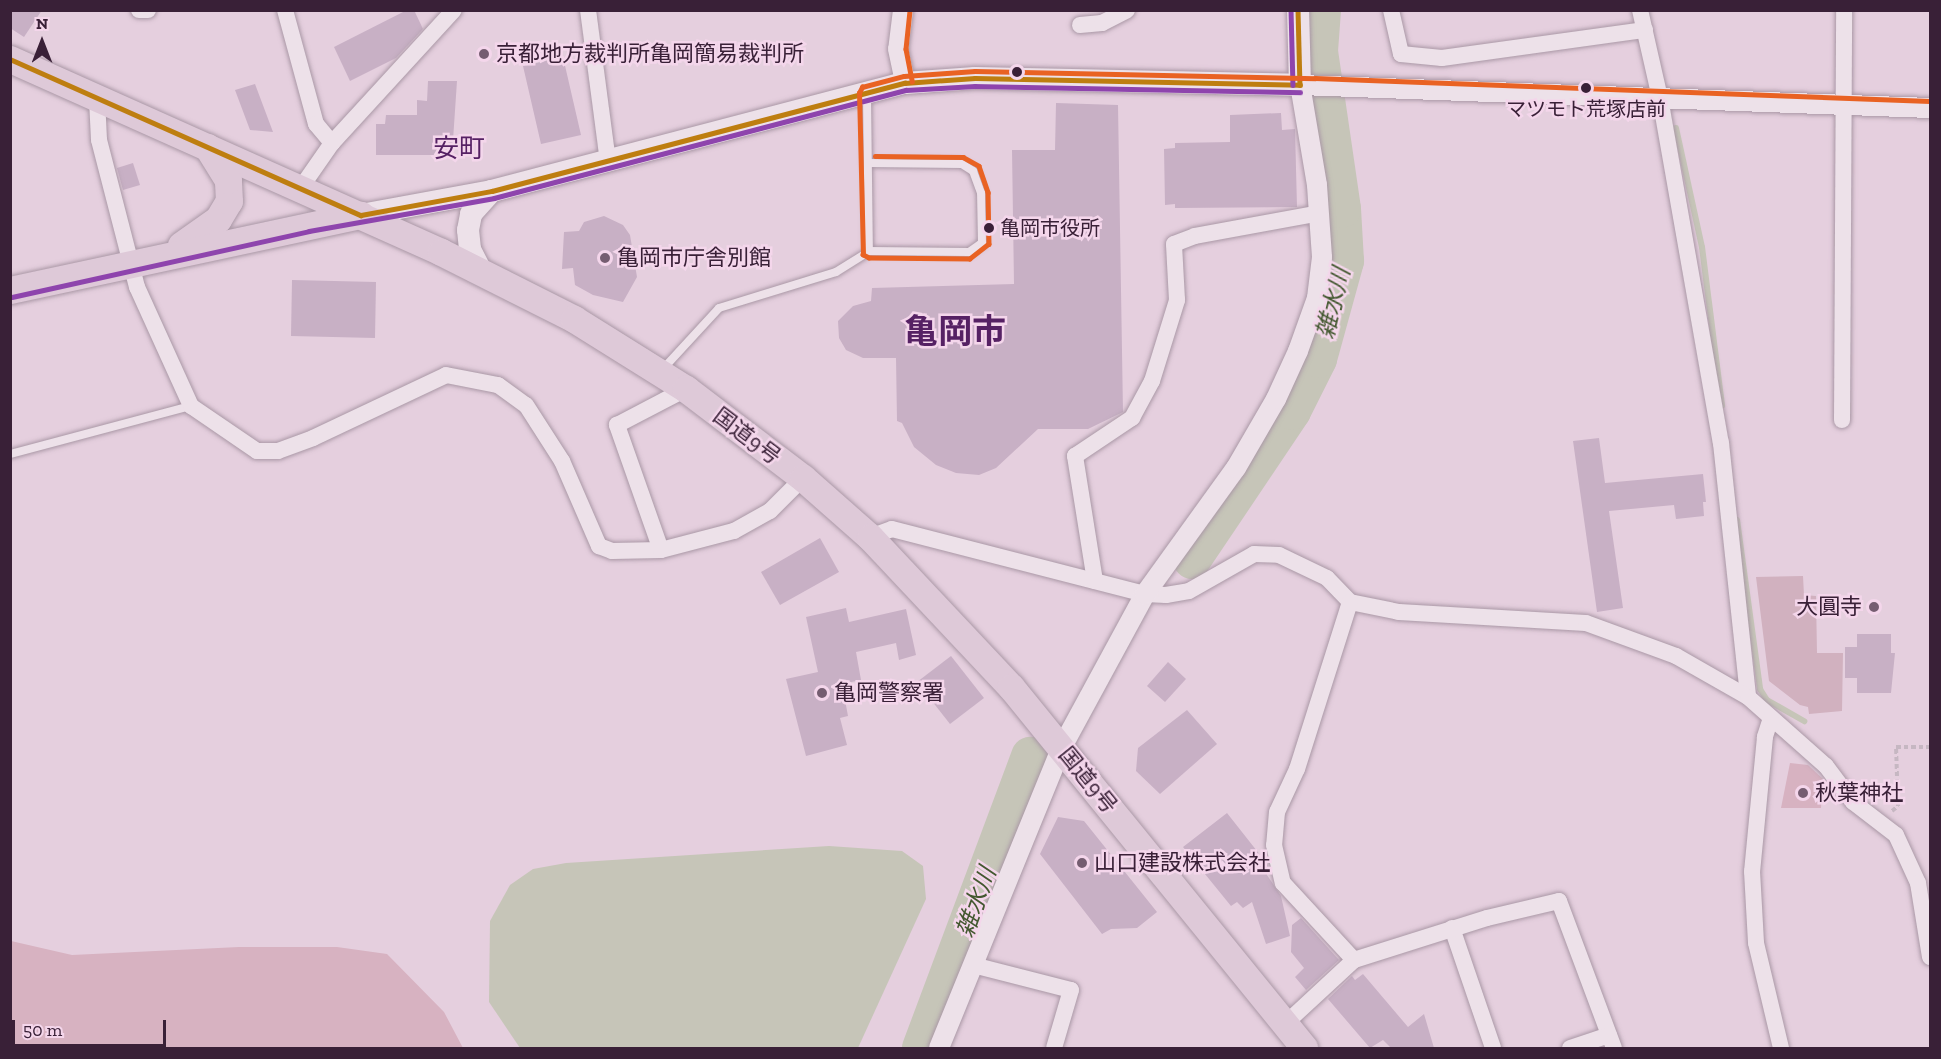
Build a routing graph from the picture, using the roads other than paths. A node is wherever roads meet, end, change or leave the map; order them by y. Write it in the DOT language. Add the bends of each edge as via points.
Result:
graph roads {
  1 [pos="139,10"];
  2 [pos="148,10"];
  3 [pos="285,10"];
  4 [pos="454,10"];
  5 [pos="588,10"];
  6 [pos="903,10"];
  7 [pos="1127,10"];
  8 [pos="1298,10"];
  9 [pos="1391,10"];
  10 [pos="1640,10"];
  11 [pos="1844,10"];
  12 [pos="1080,25"];
  13 [pos="1645,30"];
  14 [pos="10,59"];
  15 [pos="905,83"];
  16 [pos="1308,85"];
  17 [pos="866,93"];
  18 [pos="1660,98"];
  19 [pos="97,99"];
  20 [pos="1842,105"];
  21 [pos="1930,108"];
  22 [pos="332,143"];
  23 [pos="207,147"];
  24 [pos="608,161"];
  25 [pos="868,163"];
  26 [pos="300,189"];
  27 [pos="492,191"];
  28 [pos="1320,213"];
  29 [pos="361,215"];
  30 [pos="869,251"];
  31 [pos="161,256"];
  32 [pos="131,263"];
  33 [pos="480,269"];
  34 [pos="10,290"];
  35 [pos="659,372"];
  36 [pos="686,389"];
  37 [pos="191,406"];
  38 [pos="1842,420"];
  39 [pos="10,454"];
  40 [pos="803,478"];
  41 [pos="870,537"];
  42 [pos="661,550"];
  43 [pos="1095,581"];
  44 [pos="1145,594"];
  45 [pos="1350,602"];
  46 [pos="1748,697"];
  47 [pos="1771,718"];
  48 [pos="1062,747"];
  49 [pos="1452,928"];
  50 [pos="1930,957"];
  51 [pos="1354,960"];
  52 [pos="973,965"];
  53 [pos="1285,1024"];
  54 [pos="1611,1042"];
  55 [pos="939,1048"];
  56 [pos="1054,1048"];
  57 [pos="1301,1048"];
  58 [pos="1492,1048"];
  59 [pos="1570,1048"];
  60 [pos="1781,1048"];
  1 -- 2 [label="street"];
  3 -- 22 [label="street" via="316,124"];
  4 -- 22 [label="street"];
  5 -- 24 [label="street"];
  6 -- 15 [label="street" via="898,49"];
  7 -- 12 [label="street" via="1102,23"];
  8 -- 16 [label="main road"];
  9 -- 13 [label="street" via="1401,54 1442,58"];
  10 -- 13 [label="street"];
  11 -- 20 [label="street"];
  13 -- 18 [label="street"];
  14 -- 19 [label="highway, 国道9号"];
  15 -- 16 [label="main road" via="975,78"];
  15 -- 17 [label="main road"];
  16 -- 18 [label="street"];
  16 -- 28 [label="street"];
  17 -- 24 [label="main road"];
  17 -- 25 [label="lane"];
  18 -- 20 [label="street"];
  18 -- 46 [label="street" via="1721,443"];
  19 -- 23 [label="highway, 国道9号"];
  19 -- 32 [label="street" via="99,140"];
  20 -- 21 [label="street"];
  20 -- 38 [label="street"];
  22 -- 26 [label="street"];
  23 -- 26 [label="highway, 国道9号"];
  23 -- 31 [label="highway" via="228,180 225,211 207,229"];
  24 -- 27 [label="main road"];
  25 -- 30 [label="lane"];
  25 -- 30 [label="lane" via="962,164 973,171 981,193 982,243 969,252"];
  26 -- 29 [label="highway, 国道9号"];
  27 -- 29 [label="main road"];
  27 -- 33 [label="main road" via="471,214 468,230 470,249"];
  28 -- 43 [label="street" via="1195,236 1174,244 1177,300 1152,381 1132,418 1075,456"];
  28 -- 44 [label="street" via="1322,257 1317,297 1276,399 1236,468"];
  29 -- 31 [label="highway"];
  29 -- 33 [label="highway, 国道9号"];
  30 -- 35 [label="lane" via="836,272 719,309"];
  31 -- 32 [label="highway"];
  32 -- 34 [label="highway"];
  32 -- 37 [label="street" via="137,287"];
  33 -- 35 [label="highway, 国道9号" via="574,319"];
  35 -- 36 [label="highway, 国道9号"];
  36 -- 40 [label="highway, 国道9号"];
  36 -- 42 [label="street" via="617,425"];
  37 -- 39 [label="lane"];
  37 -- 42 [label="street" via="257,451 278,451 446,375 498,385 526,405 562,460 598,546 612,551"];
  40 -- 41 [label="highway, 国道9号"];
  40 -- 42 [label="street" via="770,511 734,531"];
  41 -- 43 [label="street" via="892,529"];
  41 -- 48 [label="highway, 国道9号"];
  43 -- 44 [label="street"];
  44 -- 45 [label="street" via="1189,591 1254,554 1279,555 1327,578"];
  44 -- 48 [label="street"];
  45 -- 46 [label="street" via="1399,612 1586,623 1676,656"];
  45 -- 51 [label="street" via="1297,769 1277,812 1274,844 1283,883"];
  46 -- 47 [label="street"];
  47 -- 50 [label="street" via="1826,766 1853,802 1896,835 1918,883"];
  47 -- 60 [label="street" via="1765,737 1752,871 1756,943"];
  48 -- 52 [label="street"];
  48 -- 53 [label="highway, 国道9号"];
  49 -- 51 [label="street"];
  49 -- 54 [label="street" via="1559,901"];
  49 -- 58 [label="street"];
  51 -- 53 [label="street"];
  52 -- 55 [label="street"];
  52 -- 56 [label="street" via="1071,990"];
  53 -- 57 [label="highway, 国道9号"];
  54 -- 59 [label="street"];
}
